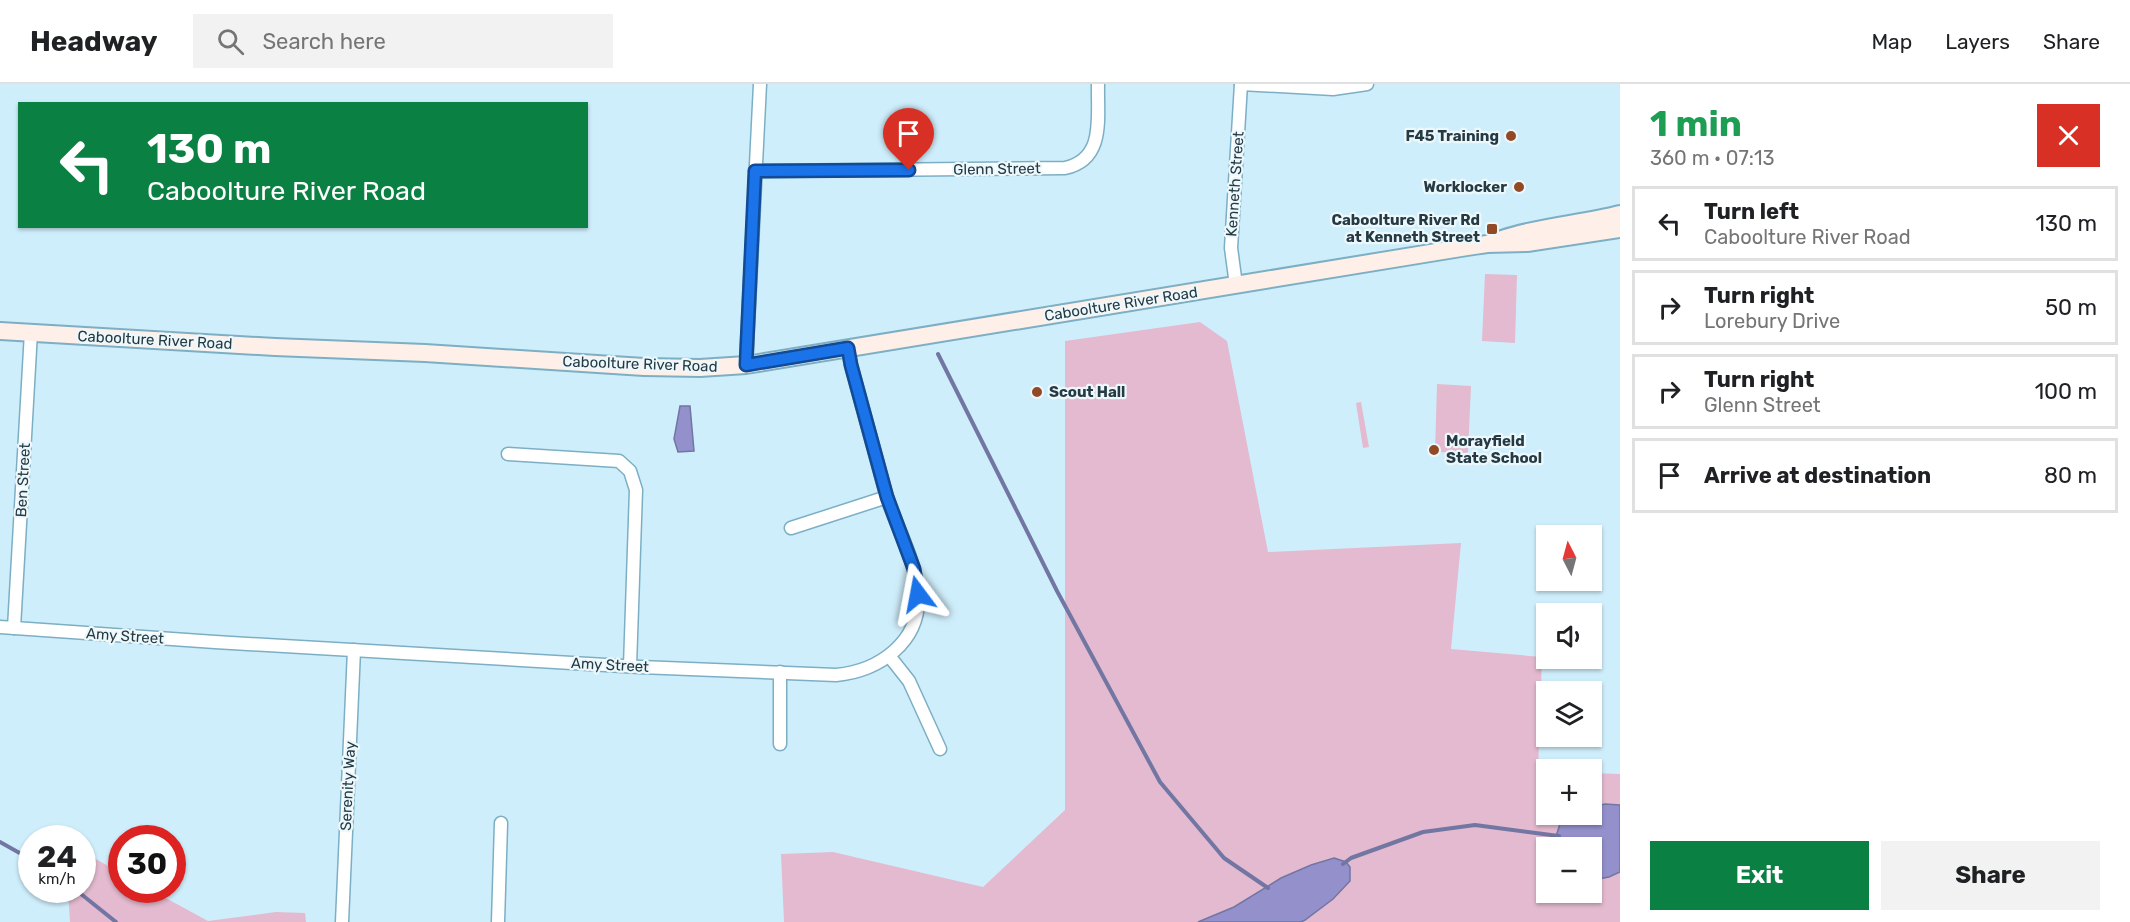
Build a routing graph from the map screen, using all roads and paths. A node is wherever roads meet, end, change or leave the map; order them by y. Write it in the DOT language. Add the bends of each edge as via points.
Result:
graph roads {
  1 [pos="760,84"];
  2 [pos="1098,84"];
  3 [pos="1241,84"];
  4 [pos="1367,84"];
  5 [pos="755,171"];
  6 [pos="1620,214"];
  7 [pos="1620,229"];
  8 [pos="1487,244"];
  9 [pos="1236,285"];
  10 [pos="0,331"];
  11 [pos="31,332"];
  12 [pos="848,348"];
  13 [pos="746,365"];
  14 [pos="508,454"];
  15 [pos="887,497"];
  16 [pos="791,528"];
  17 [pos="0,627"];
  18 [pos="14,627"];
  19 [pos="354,650"];
  20 [pos="890,657"];
  21 [pos="630,666"];
  22 [pos="780,672"];
  23 [pos="780,744"];
  24 [pos="940,748"];
  25 [pos="501,823"];
  26 [pos="342,922"];
  27 [pos="498,922"];
  1 -- 5 [label="street"];
  2 -- 5 [label="street, Glenn Street" via="1096,140 1085,160 1077,165"];
  3 -- 4 [label="street" via="1333,89"];
  3 -- 9 [label="street, Kenneth Street" via="1231,248"];
  5 -- 13 [label="street"];
  6 -- 8 [label="main road, Caboolture River Road" via="1525,231"];
  7 -- 8 [label="main road, Caboolture River Road" via="1527,243"];
  8 -- 9 [label="main road, Caboolture River Road"];
  9 -- 12 [label="main road, Caboolture River Road"];
  10 -- 11 [label="main road, Caboolture River Road"];
  11 -- 13 [label="main road, Caboolture River Road" via="644,367"];
  11 -- 18 [label="street, Ben Street"];
  12 -- 13 [label="main road, Caboolture River Road"];
  12 -- 15 [label="street, Amy Street"];
  14 -- 21 [label="street" via="619,461 630,471 636,489"];
  15 -- 16 [label="street"];
  15 -- 20 [label="street, Amy Street" via="914,569 918,594 914,622"];
  17 -- 18 [label="street, Amy Street"];
  18 -- 19 [label="street, Amy Street"];
  19 -- 21 [label="street, Amy Street"];
  19 -- 26 [label="street, Serenity Way"];
  20 -- 22 [label="street, Amy Street" via="851,674"];
  20 -- 24 [label="street" via="909,681"];
  21 -- 22 [label="street, Amy Street"];
  22 -- 23 [label="street"];
  25 -- 27 [label="street"];
}
